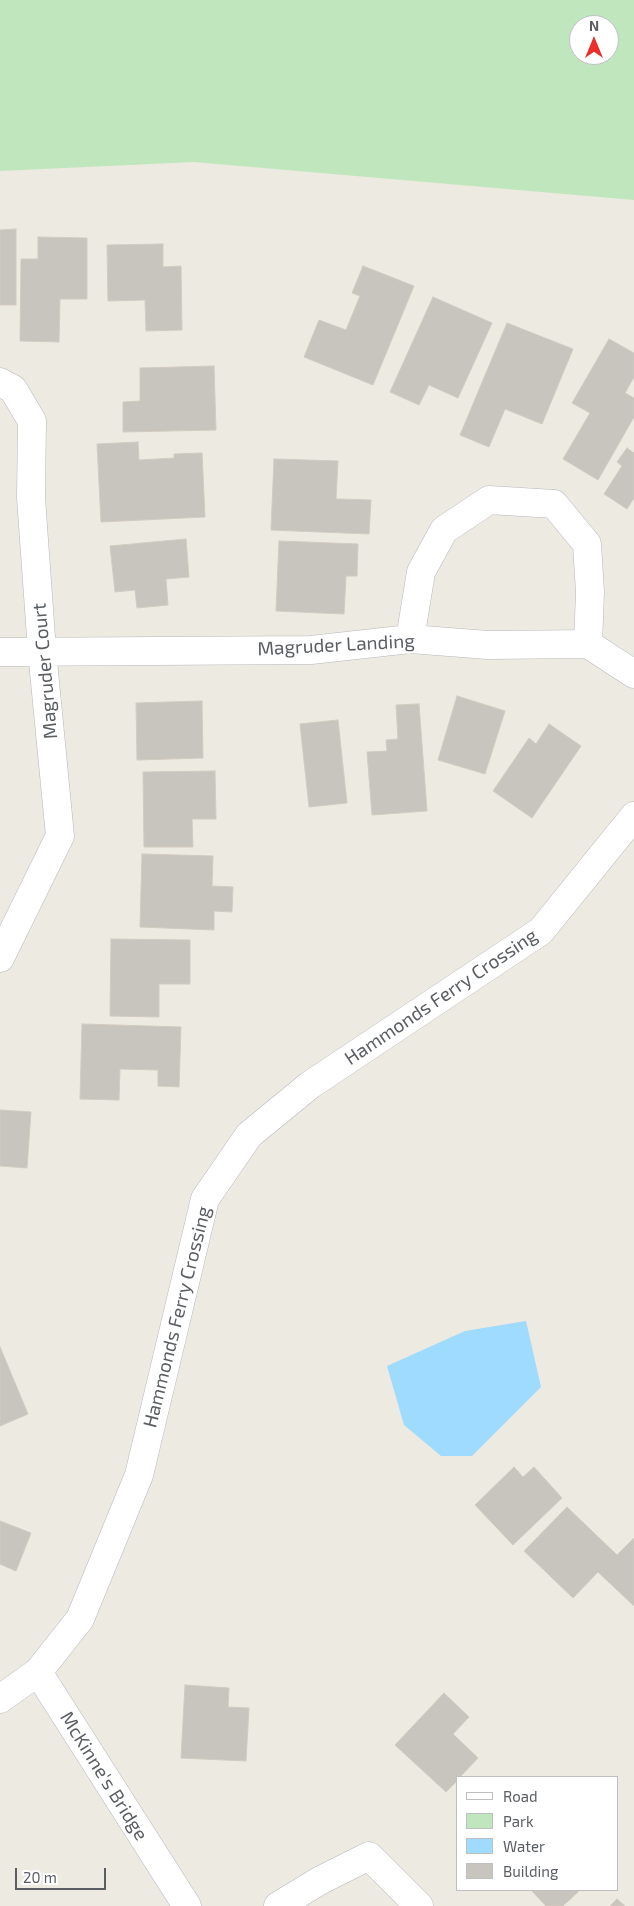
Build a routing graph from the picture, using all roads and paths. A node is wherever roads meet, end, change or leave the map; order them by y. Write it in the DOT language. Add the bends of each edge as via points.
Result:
graph roads {
  1 [pos="0,382"];
  2 [pos="410,639"];
  3 [pos="588,644"];
  4 [pos="42,651"];
  5 [pos="0,652"];
  6 [pos="634,674"];
  7 [pos="634,816"];
  8 [pos="0,958"];
  9 [pos="38,1672"];
  10 [pos="0,1699"];
  11 [pos="187,1906"];
  12 [pos="278,1906"];
  13 [pos="419,1906"];
  1 -- 4 [label="street, Magruder Court" via="13,389 32,421 31,498"];
  2 -- 3 [label="street, Magruder Landing" via="488,645"];
  2 -- 3 [label="street" via="421,572 444,530 489,500 554,504 586,544 590,592"];
  2 -- 4 [label="street, Magruder Landing" via="310,650"];
  3 -- 6 [label="street"];
  4 -- 5 [label="street, Magruder Landing"];
  4 -- 8 [label="street, Magruder Court" via="60,836"];
  7 -- 9 [label="street, Hammonds Ferry Crossing" via="541,931 310,1085 249,1135 205,1198 139,1475 80,1619"];
  9 -- 10 [label="street, Hammonds Ferry Crossing"];
  9 -- 11 [label="street, McKinne's Bridge"];
  12 -- 13 [label="street" via="369,1856"];
}
